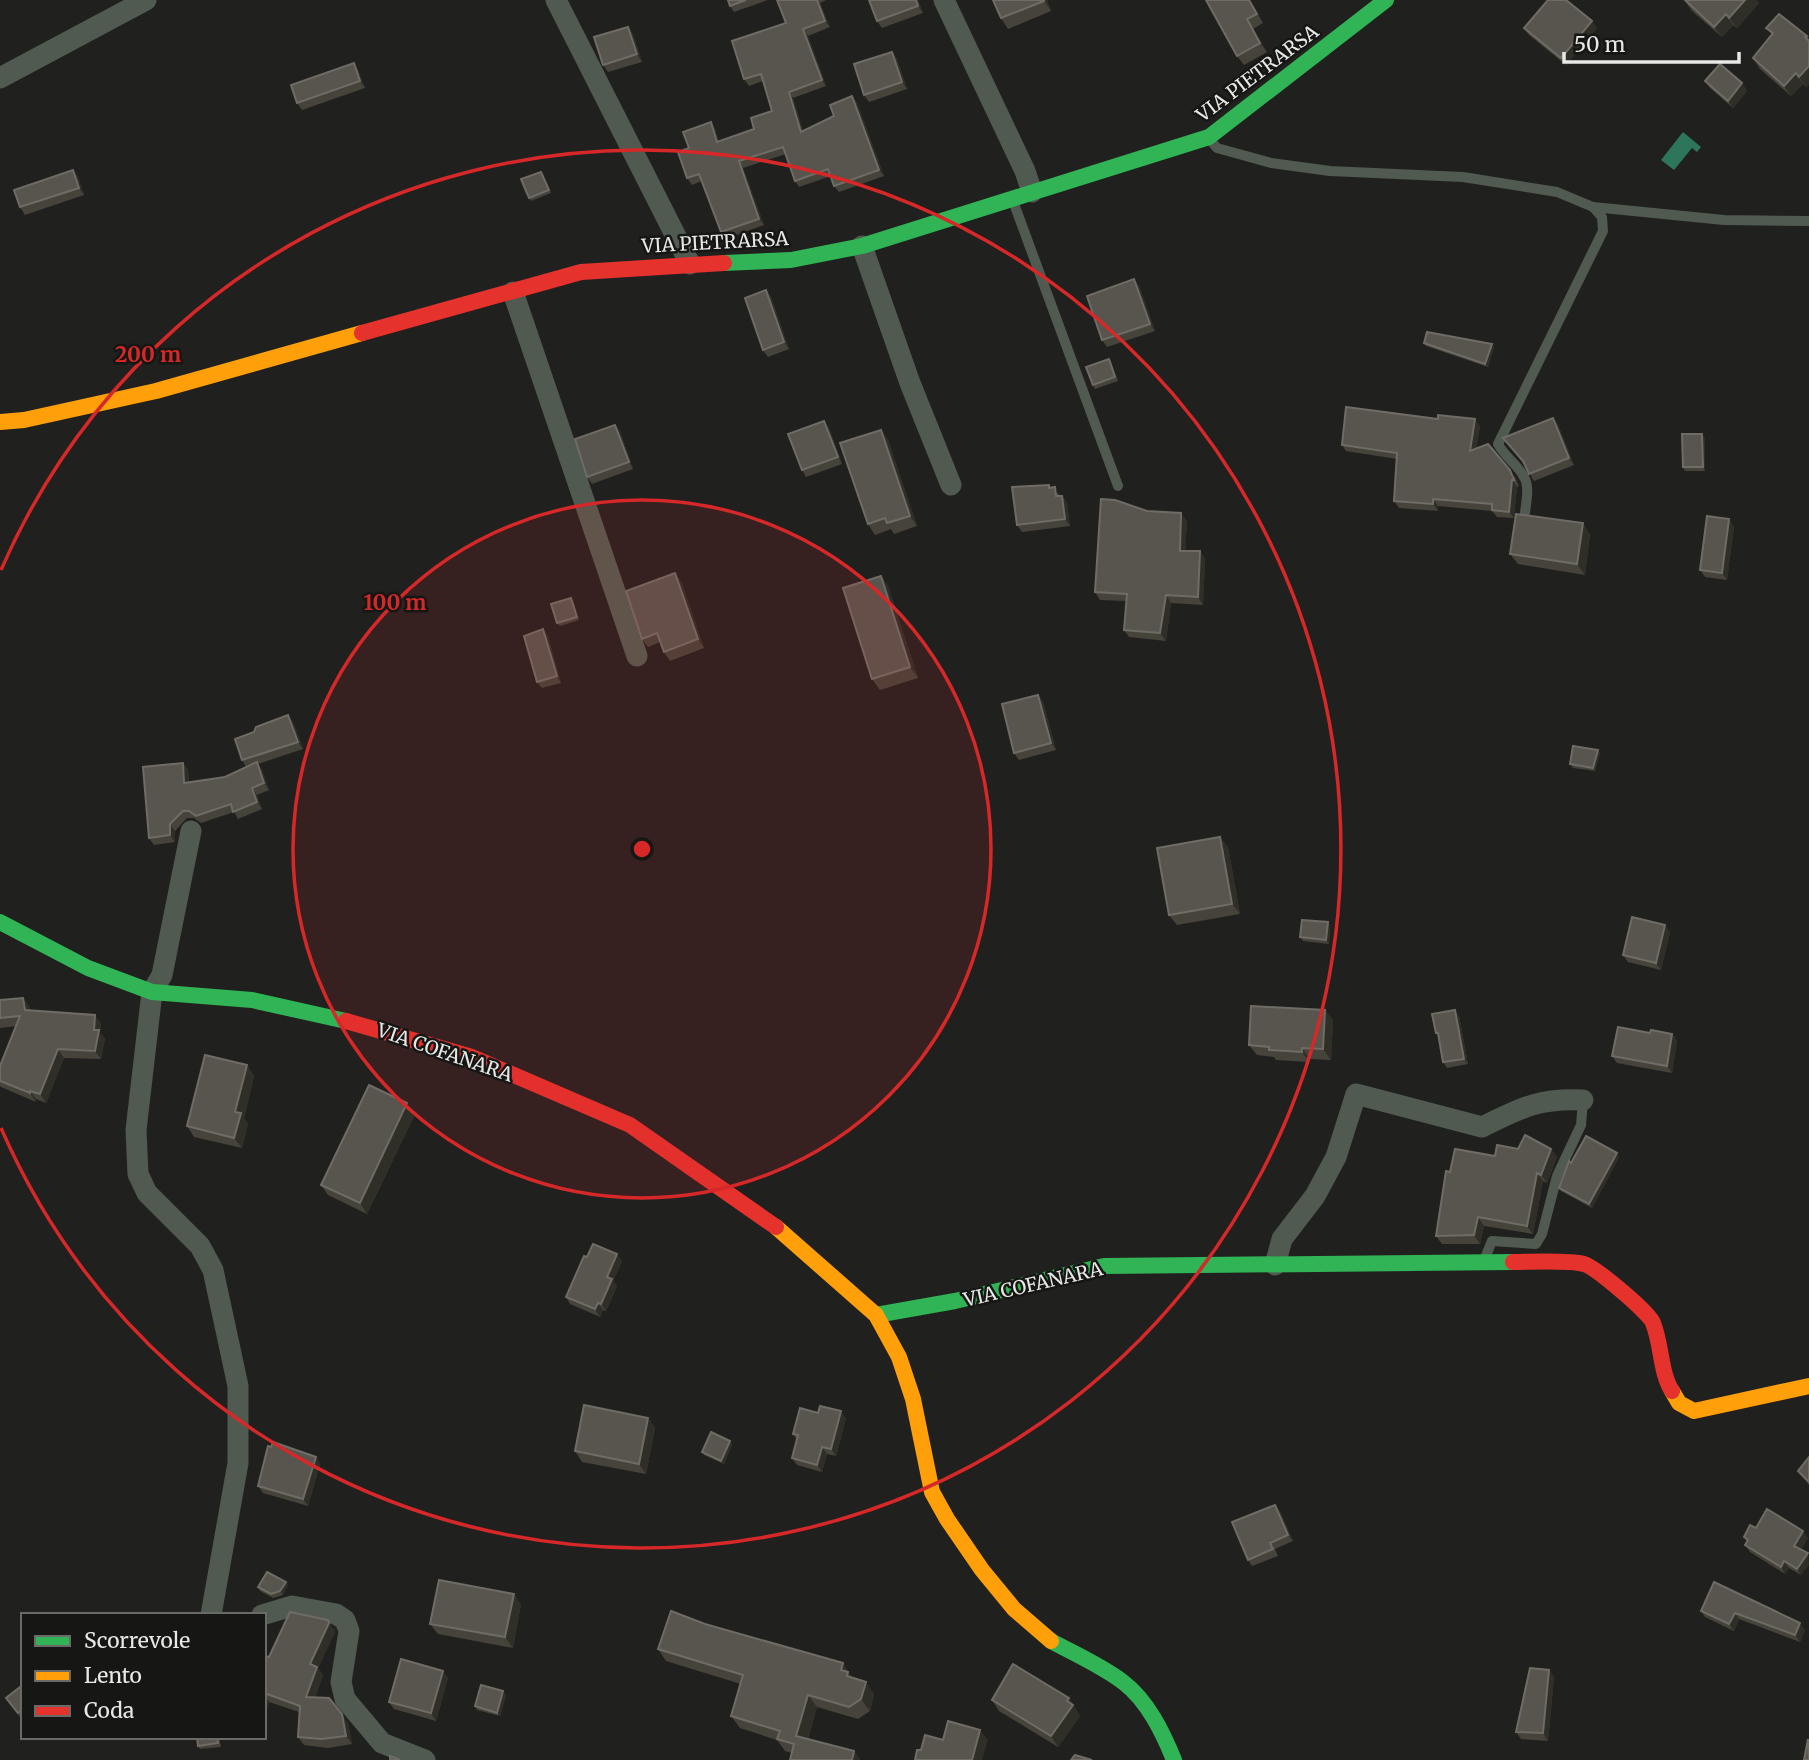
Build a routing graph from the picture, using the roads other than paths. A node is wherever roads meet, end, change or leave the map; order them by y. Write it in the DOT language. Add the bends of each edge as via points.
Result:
graph roads {
  1 [pos="146,0"];
  2 [pos="556,0"];
  3 [pos="944,0"];
  4 [pos="1386,0"];
  5 [pos="0,78"];
  6 [pos="1209,137"];
  7 [pos="1022,195"];
  8 [pos="1593,206"];
  9 [pos="1809,221"];
  10 [pos="862,246"];
  11 [pos="690,264"];
  12 [pos="513,292"];
  13 [pos="0,422"];
  14 [pos="951,485"];
  15 [pos="1118,486"];
  16 [pos="1525,513"];
  17 [pos="637,656"];
  18 [pos="191,831"];
  19 [pos="0,922"];
  20 [pos="152,992"];
  21 [pos="1583,1100"];
  22 [pos="1485,1261"];
  23 [pos="1275,1265"];
  24 [pos="876,1315"];
  25 [pos="1809,1386"];
  26 [pos="211,1613"];
  27 [pos="266,1614"];
  28 [pos="425,1760"];
  29 [pos="1174,1760"];
  1 -- 5 [label="street"];
  2 -- 11 [label="street"];
  3 -- 7 [label="street" via="1025,171"];
  4 -- 6 [label="street, VIA PIETRARSA"];
  6 -- 7 [label="street, VIA PIETRARSA"];
  6 -- 8 [label="lane" via="1217,148 1271,163 1330,171 1463,177 1557,192"];
  7 -- 10 [label="street, VIA PIETRARSA"];
  7 -- 15 [label="lane"];
  8 -- 9 [label="lane" via="1724,220"];
  8 -- 16 [label="lane" via="1602,217 1603,231 1499,444 1524,477"];
  10 -- 11 [label="street, VIA PIETRARSA" via="791,260"];
  10 -- 14 [label="street"];
  11 -- 12 [label="street, VIA PIETRARSA" via="581,272"];
  12 -- 13 [label="street, VIA PIETRARSA" via="156,391 24,421"];
  12 -- 17 [label="street"];
  18 -- 20 [label="street" via="162,975"];
  19 -- 20 [label="street, VIA COFANARA" via="88,968"];
  20 -- 24 [label="street, VIA COFANARA" via="252,1000 370,1026 472,1057 630,1125 769,1221"];
  20 -- 26 [label="street" via="136,1130 138,1174 147,1193 200,1246 213,1270 238,1386 239,1463"];
  21 -- 22 [label="lane" via="1581,1125 1557,1176 1536,1244 1492,1241"];
  21 -- 23 [label="street" via="1555,1099 1522,1107 1482,1127 1356,1094 1336,1157 1315,1196 1282,1239"];
  22 -- 23 [label="street, VIA COFANARA"];
  22 -- 25 [label="street, VIA COFANARA" via="1585,1264 1652,1319 1667,1383 1679,1403 1694,1411"];
  23 -- 24 [label="street, VIA COFANARA" via="1104,1266"];
  24 -- 29 [label="street, VIA COFANARA" via="899,1357 913,1399 932,1492 947,1519 1014,1609 1046,1638 1123,1682 1139,1697"];
  27 -- 28 [label="street" via="292,1606 336,1614 345,1620 349,1631 341,1682 345,1699 382,1743"];
}
